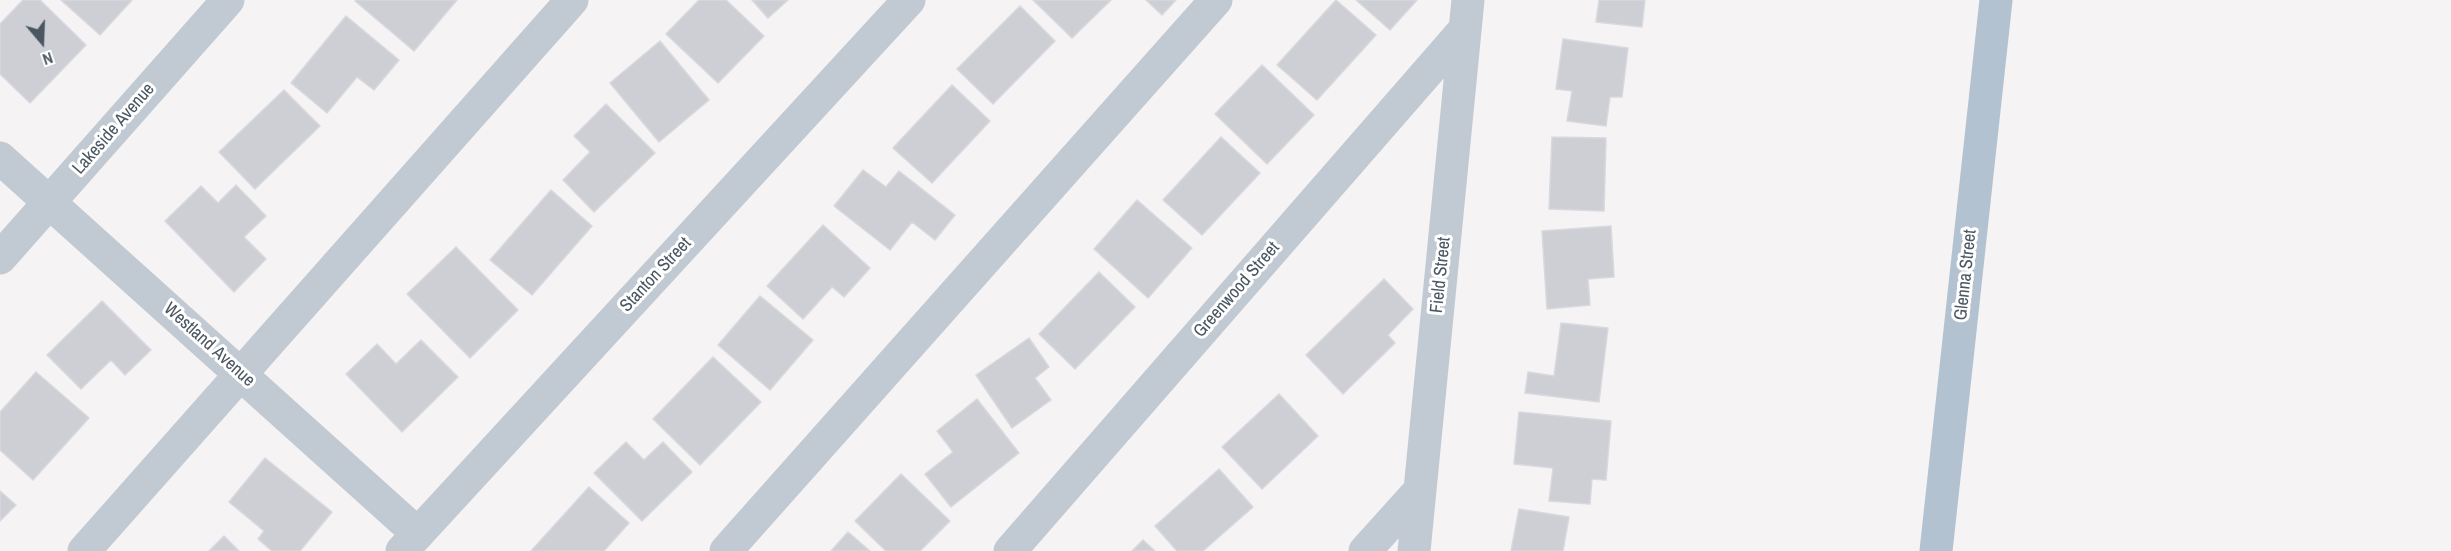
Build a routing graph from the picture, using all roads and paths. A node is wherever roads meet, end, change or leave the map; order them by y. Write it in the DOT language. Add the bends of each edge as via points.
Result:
graph roads {
  1 [pos="228,0"];
  2 [pos="573,0"];
  3 [pos="909,0"];
  4 [pos="1216,0"];
  5 [pos="1996,0"];
  6 [pos="1466,14"];
  7 [pos="0,158"];
  8 [pos="50,201"];
  9 [pos="0,258"];
  10 [pos="241,374"];
  11 [pos="1420,490"];
  12 [pos="410,542"];
  13 [pos="84,551"];
  14 [pos="726,551"];
  15 [pos="1010,551"];
  16 [pos="1365,551"];
  17 [pos="1414,551"];
  18 [pos="1936,551"];
  1 -- 8 [label="street, Lakeside Avenue"];
  2 -- 10 [label="street"];
  3 -- 12 [label="street, Stanton Street"];
  4 -- 14 [label="street"];
  5 -- 18 [label="main road, Glenna Street"];
  6 -- 11 [label="street, Field Street"];
  6 -- 15 [label="street, Greenwood Street"];
  7 -- 8 [label="street, Westland Avenue"];
  8 -- 9 [label="street, Lakeside Avenue"];
  8 -- 10 [label="street, Westland Avenue"];
  10 -- 12 [label="street, Westland Avenue"];
  10 -- 13 [label="street"];
  11 -- 16 [label="street"];
  11 -- 17 [label="street, Field Street"];
}
